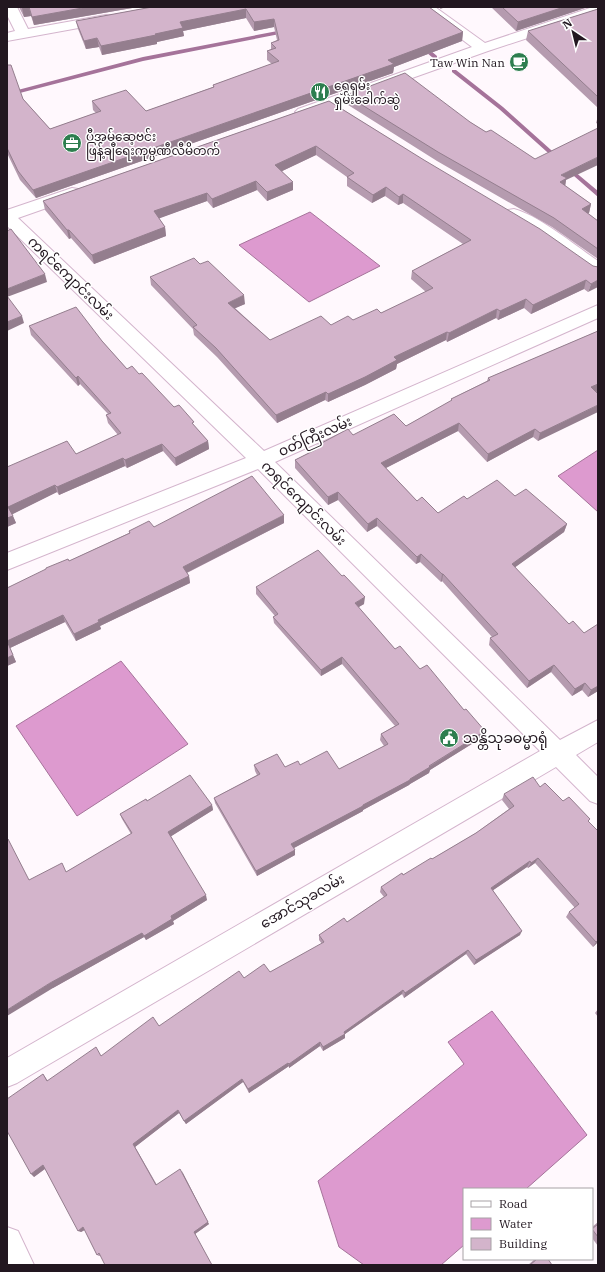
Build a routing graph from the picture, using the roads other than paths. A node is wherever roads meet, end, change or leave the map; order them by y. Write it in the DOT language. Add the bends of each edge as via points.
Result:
graph roads {
  1 [pos="10,7"];
  2 [pos="426,7"];
  3 [pos="595,14"];
  4 [pos="117,17"];
  5 [pos="23,34"];
  6 [pos="7,36"];
  7 [pos="483,48"];
  8 [pos="290,117"];
  9 [pos="89,187"];
  10 [pos="504,208"];
  11 [pos="7,216"];
  12 [pos="598,269"];
  13 [pos="598,311"];
  14 [pos="261,460"];
  15 [pos="7,562"];
  16 [pos="598,730"];
  17 [pos="557,752"];
  18 [pos="598,793"];
  19 [pos="7,1073"];
  20 [pos="7,1242"];
  21 [pos="19,1265"];
  1 -- 5 [label="street"];
  2 -- 7 [label="street"];
  3 -- 7 [label="street"];
  4 -- 5 [label="street"];
  5 -- 6 [label="street"];
  7 -- 8 [label="street" via="419,70 337,106"];
  9 -- 11 [label="street"];
  10 -- 12 [label="street" via="545,232"];
  11 -- 14 [label="street, ကရင်ကျောင်းလမ်း"];
  13 -- 14 [label="street, ၀တ်ကြီးလမ်း"];
  14 -- 15 [label="street, ၀တ်ကြီးလမ်း"];
  14 -- 17 [label="street, ကရင်ကျောင်းလမ်း"];
  16 -- 17 [label="street, အောင်သုခလမ်း"];
  17 -- 18 [label="street, ကရင်ကျောင်းလမ်း"];
  17 -- 19 [label="street, အောင်သုခလမ်း"];
  20 -- 21 [label="street"];
}
